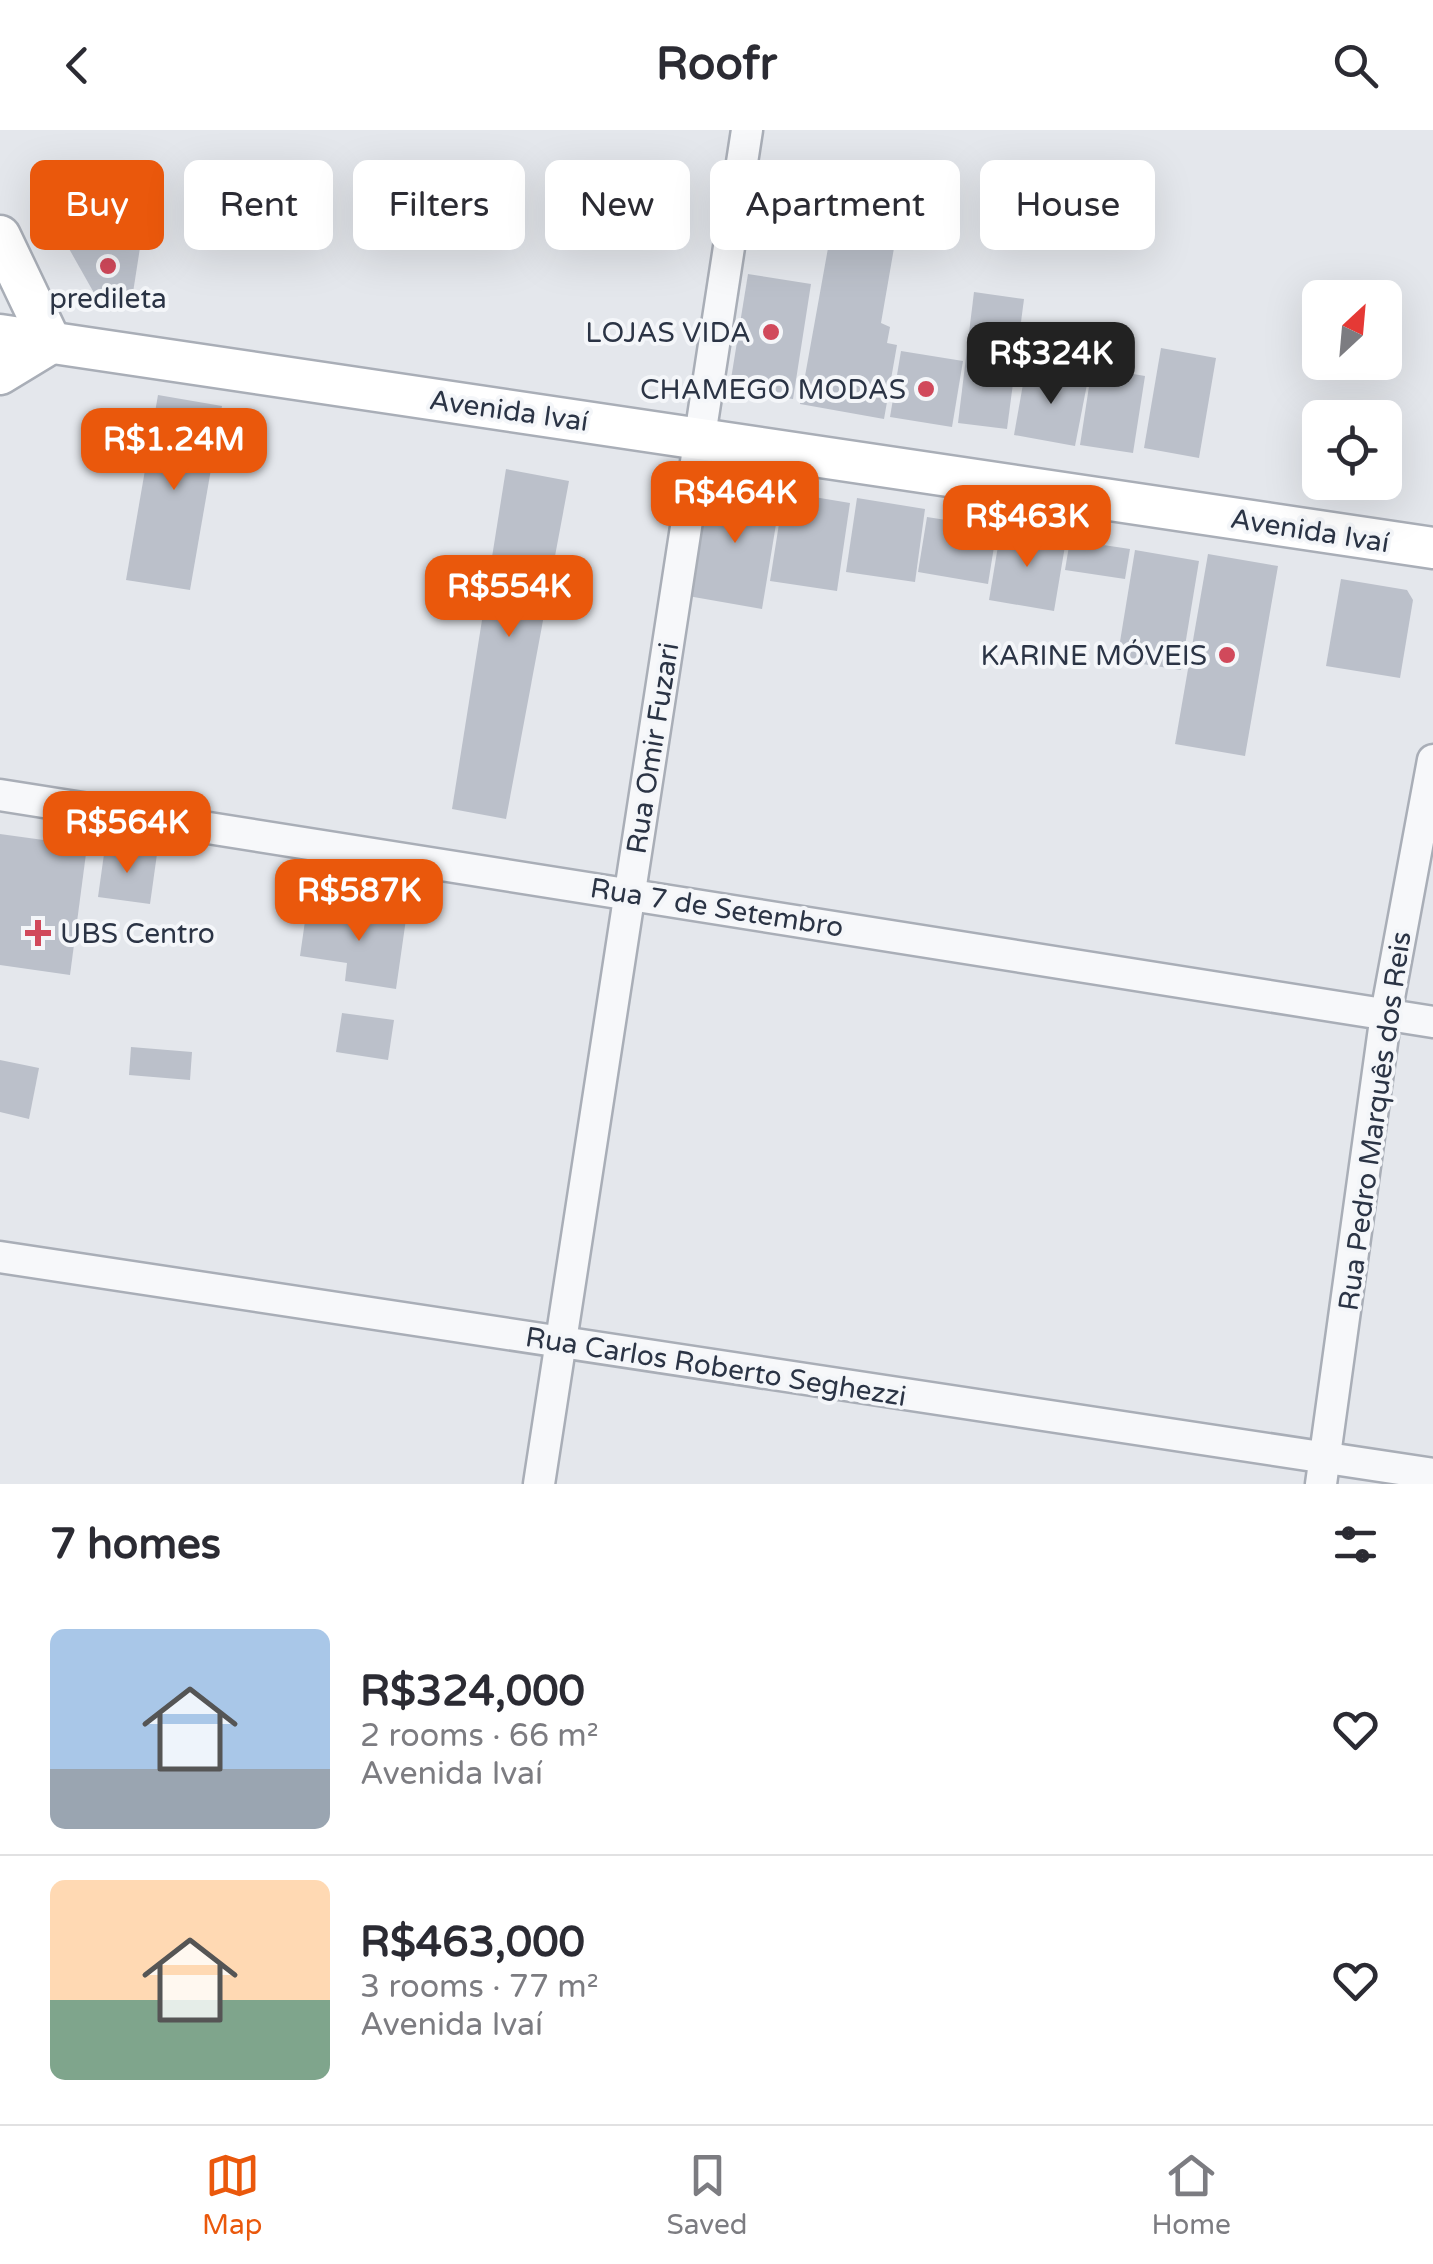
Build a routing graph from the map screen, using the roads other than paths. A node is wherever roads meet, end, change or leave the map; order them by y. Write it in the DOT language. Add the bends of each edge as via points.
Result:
graph roads {
  1 [pos="747,130"];
  2 [pos="0,236"];
  3 [pos="0,335"];
  4 [pos="51,343"];
  5 [pos="0,374"];
  6 [pos="700,437"];
  7 [pos="1433,548"];
  8 [pos="1433,760"];
  9 [pos="0,796"];
  10 [pos="630,893"];
  11 [pos="1386,1014"];
  12 [pos="1433,1022"];
  13 [pos="0,1257"];
  14 [pos="561,1342"];
  15 [pos="1323,1471"];
  16 [pos="1433,1474"];
  17 [pos="539,1484"];
  1 -- 6 [label="street, Rua Omir Fuzari"];
  2 -- 4 [label="street"];
  3 -- 4 [label="street, Avenida Ivaí"];
  4 -- 5 [label="street"];
  4 -- 6 [label="street, Avenida Ivaí"];
  6 -- 7 [label="street, Avenida Ivaí"];
  6 -- 10 [label="street, Rua Omir Fuzari"];
  8 -- 11 [label="street, Rua Pedro Marquês dos Reis"];
  9 -- 10 [label="street, Rua 7 de Setembro"];
  10 -- 11 [label="street, Rua 7 de Setembro"];
  10 -- 14 [label="street, Rua Omir Fuzari"];
  11 -- 12 [label="street, Rua 7 de Setembro"];
  11 -- 15 [label="street, Rua Pedro Marquês dos Reis"];
  13 -- 14 [label="street, Rua Carlos Roberto Seghezzi"];
  14 -- 15 [label="street, Rua Carlos Roberto Seghezzi"];
  14 -- 17 [label="street, Rua Omir Fuzari"];
  15 -- 16 [label="street, Rua Carlos Roberto Seghezzi"];
}
